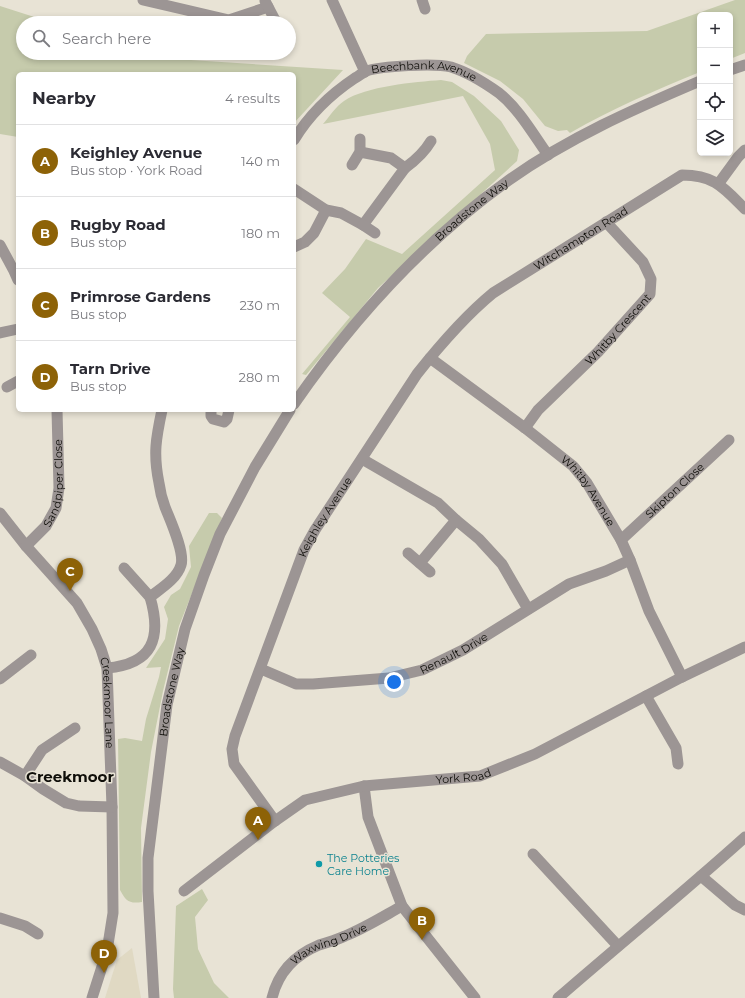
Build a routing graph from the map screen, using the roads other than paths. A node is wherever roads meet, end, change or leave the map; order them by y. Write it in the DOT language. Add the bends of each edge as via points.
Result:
graph roads {
  1 [pos="143,0"];
  2 [pos="332,0"];
  3 [pos="266,3"];
  4 [pos="212,16"];
  5 [pos="238,16"];
  6 [pos="273,16"];
  7 [pos="745,65"];
  8 [pos="733,69"];
  9 [pos="365,72"];
  10 [pos="697,82"];
  11 [pos="296,137"];
  12 [pos="360,139"];
  13 [pos="431,140"];
  14 [pos="745,150"];
  15 [pos="360,152"];
  16 [pos="548,155"];
  17 [pos="352,164"];
  18 [pos="405,168"];
  19 [pos="719,183"];
  20 [pos="296,190"];
  21 [pos="745,209"];
  22 [pos="326,210"];
  23 [pos="606,222"];
  24 [pos="363,225"];
  25 [pos="375,233"];
  26 [pos="0,245"];
  27 [pos="296,246"];
  28 [pos="16,276"];
  29 [pos="16,329"];
  30 [pos="0,333"];
  31 [pos="430,358"];
  32 [pos="16,382"];
  33 [pos="7,387"];
  34 [pos="296,401"];
  35 [pos="57,412"];
  36 [pos="162,412"];
  37 [pos="211,412"];
  38 [pos="229,412"];
  39 [pos="289,412"];
  40 [pos="525,428"];
  41 [pos="729,440"];
  42 [pos="362,459"];
  43 [pos="0,512"];
  44 [pos="456,520"];
  45 [pos="621,540"];
  46 [pos="26,546"];
  47 [pos="408,553"];
  48 [pos="630,560"];
  49 [pos="420,563"];
  50 [pos="124,568"];
  51 [pos="430,572"];
  52 [pos="150,597"];
  53 [pos="528,609"];
  54 [pos="745,647"];
  55 [pos="31,655"];
  56 [pos="107,668"];
  57 [pos="261,669"];
  58 [pos="682,677"];
  59 [pos="0,679"];
  60 [pos="646,696"];
  61 [pos="75,728"];
  62 [pos="0,762"];
  63 [pos="678,764"];
  64 [pos="25,776"];
  65 [pos="364,786"];
  66 [pos="112,807"];
  67 [pos="275,821"];
  68 [pos="745,838"];
  69 [pos="533,854"];
  70 [pos="701,876"];
  71 [pos="184,891"];
  72 [pos="402,906"];
  73 [pos="745,910"];
  74 [pos="0,918"];
  75 [pos="38,934"];
  76 [pos="618,946"];
  77 [pos="92,998"];
  78 [pos="154,998"];
  79 [pos="272,998"];
  80 [pos="475,998"];
  81 [pos="558,998"];
  1 -- 4 [label="street"];
  2 -- 9 [label="street"];
  3 -- 5 [label="street"];
  3 -- 6 [label="street"];
  7 -- 8 [label="street"];
  9 -- 11 [label="street, Beechbank Avenue" via="344,85 322,105"];
  9 -- 16 [label="street, Beechbank Avenue" via="395,66 432,66 450,67 474,77 499,93 514,108"];
  10 -- 16 [label="street, Broadstone Way" via="622,115"];
  12 -- 15 [label="street"];
  13 -- 18 [label="street" via="418,159"];
  14 -- 19 [label="street"];
  15 -- 17 [label="street"];
  15 -- 18 [label="street" via="391,158"];
  16 -- 34 [label="street, Broadstone Way" via="509,180 459,220 407,267 344,336"];
  18 -- 24 [label="street"];
  19 -- 21 [label="street, Witchampton Road"];
  19 -- 23 [label="street, Witchampton Road" via="696,175 682,175"];
  20 -- 22 [label="street"];
  22 -- 24 [label="street" via="341,213"];
  22 -- 27 [label="street" via="314,233"];
  23 -- 31 [label="street, Witchampton Road" via="493,293 476,307"];
  23 -- 40 [label="street, Whitby Crescent" via="643,262 651,279 650,294 598,352 538,410"];
  24 -- 25 [label="street"];
  26 -- 28 [label="street"];
  29 -- 30 [label="street"];
  31 -- 40 [label="street, Whitby Avenue"];
  31 -- 42 [label="street, Keighley Avenue"];
  32 -- 33 [label="street"];
  35 -- 46 [label="street, Sandpiper Close" via="56,508 46,526"];
  36 -- 52 [label="street" via="155,441 155,459 164,505 181,552 182,563 179,572"];
  37 -- 38 [label="street" via="213,419 224,422"];
  39 -- 78 [label="street, Broadstone Way" via="255,467 220,534 185,629 167,705 148,858"];
  40 -- 45 [label="street, Whitby Avenue" via="573,466 587,483"];
  41 -- 45 [label="street, Skipton Close"];
  42 -- 44 [label="street" via="438,503"];
  42 -- 57 [label="street, Keighley Avenue" via="304,550"];
  43 -- 46 [label="street, Creekmoor Lane"];
  44 -- 49 [label="street"];
  44 -- 53 [label="street" via="502,564"];
  45 -- 48 [label="street, Whitby Avenue"];
  46 -- 56 [label="street, Creekmoor Lane" via="77,603 92,629"];
  47 -- 49 [label="street"];
  48 -- 53 [label="street, Renault Drive" via="569,584"];
  48 -- 58 [label="street, Whitby Avenue" via="649,612"];
  49 -- 51 [label="street"];
  50 -- 52 [label="street"];
  52 -- 56 [label="street" via="155,614 154,637 150,648 139,659 121,667"];
  53 -- 57 [label="street, Renault Drive" via="446,659 407,674 365,680 296,684"];
  54 -- 58 [label="street, York Road"];
  55 -- 59 [label="street"];
  56 -- 66 [label="street, Creekmoor Lane"];
  57 -- 67 [label="street, Keighley Avenue" via="232,749 234,764"];
  58 -- 60 [label="street, York Road"];
  60 -- 63 [label="street" via="676,748"];
  60 -- 65 [label="street, York Road" via="535,754 480,776"];
  61 -- 64 [label="street" via="42,750"];
  62 -- 64 [label="street"];
  64 -- 66 [label="street" via="66,803"];
  65 -- 67 [label="street, York Road" via="305,800"];
  65 -- 72 [label="street" via="368,817"];
  66 -- 77 [label="street, Creekmoor Lane" via="112,919 107,951"];
  67 -- 71 [label="street, York Road"];
  68 -- 70 [label="street"];
  69 -- 76 [label="street"];
  70 -- 73 [label="street" via="735,905"];
  70 -- 76 [label="street"];
  72 -- 79 [label="street, Waxwing Drive" via="346,936 319,945 296,959 279,978"];
  72 -- 80 [label="street"];
  74 -- 75 [label="street" via="25,926"];
  76 -- 81 [label="street"];
}
